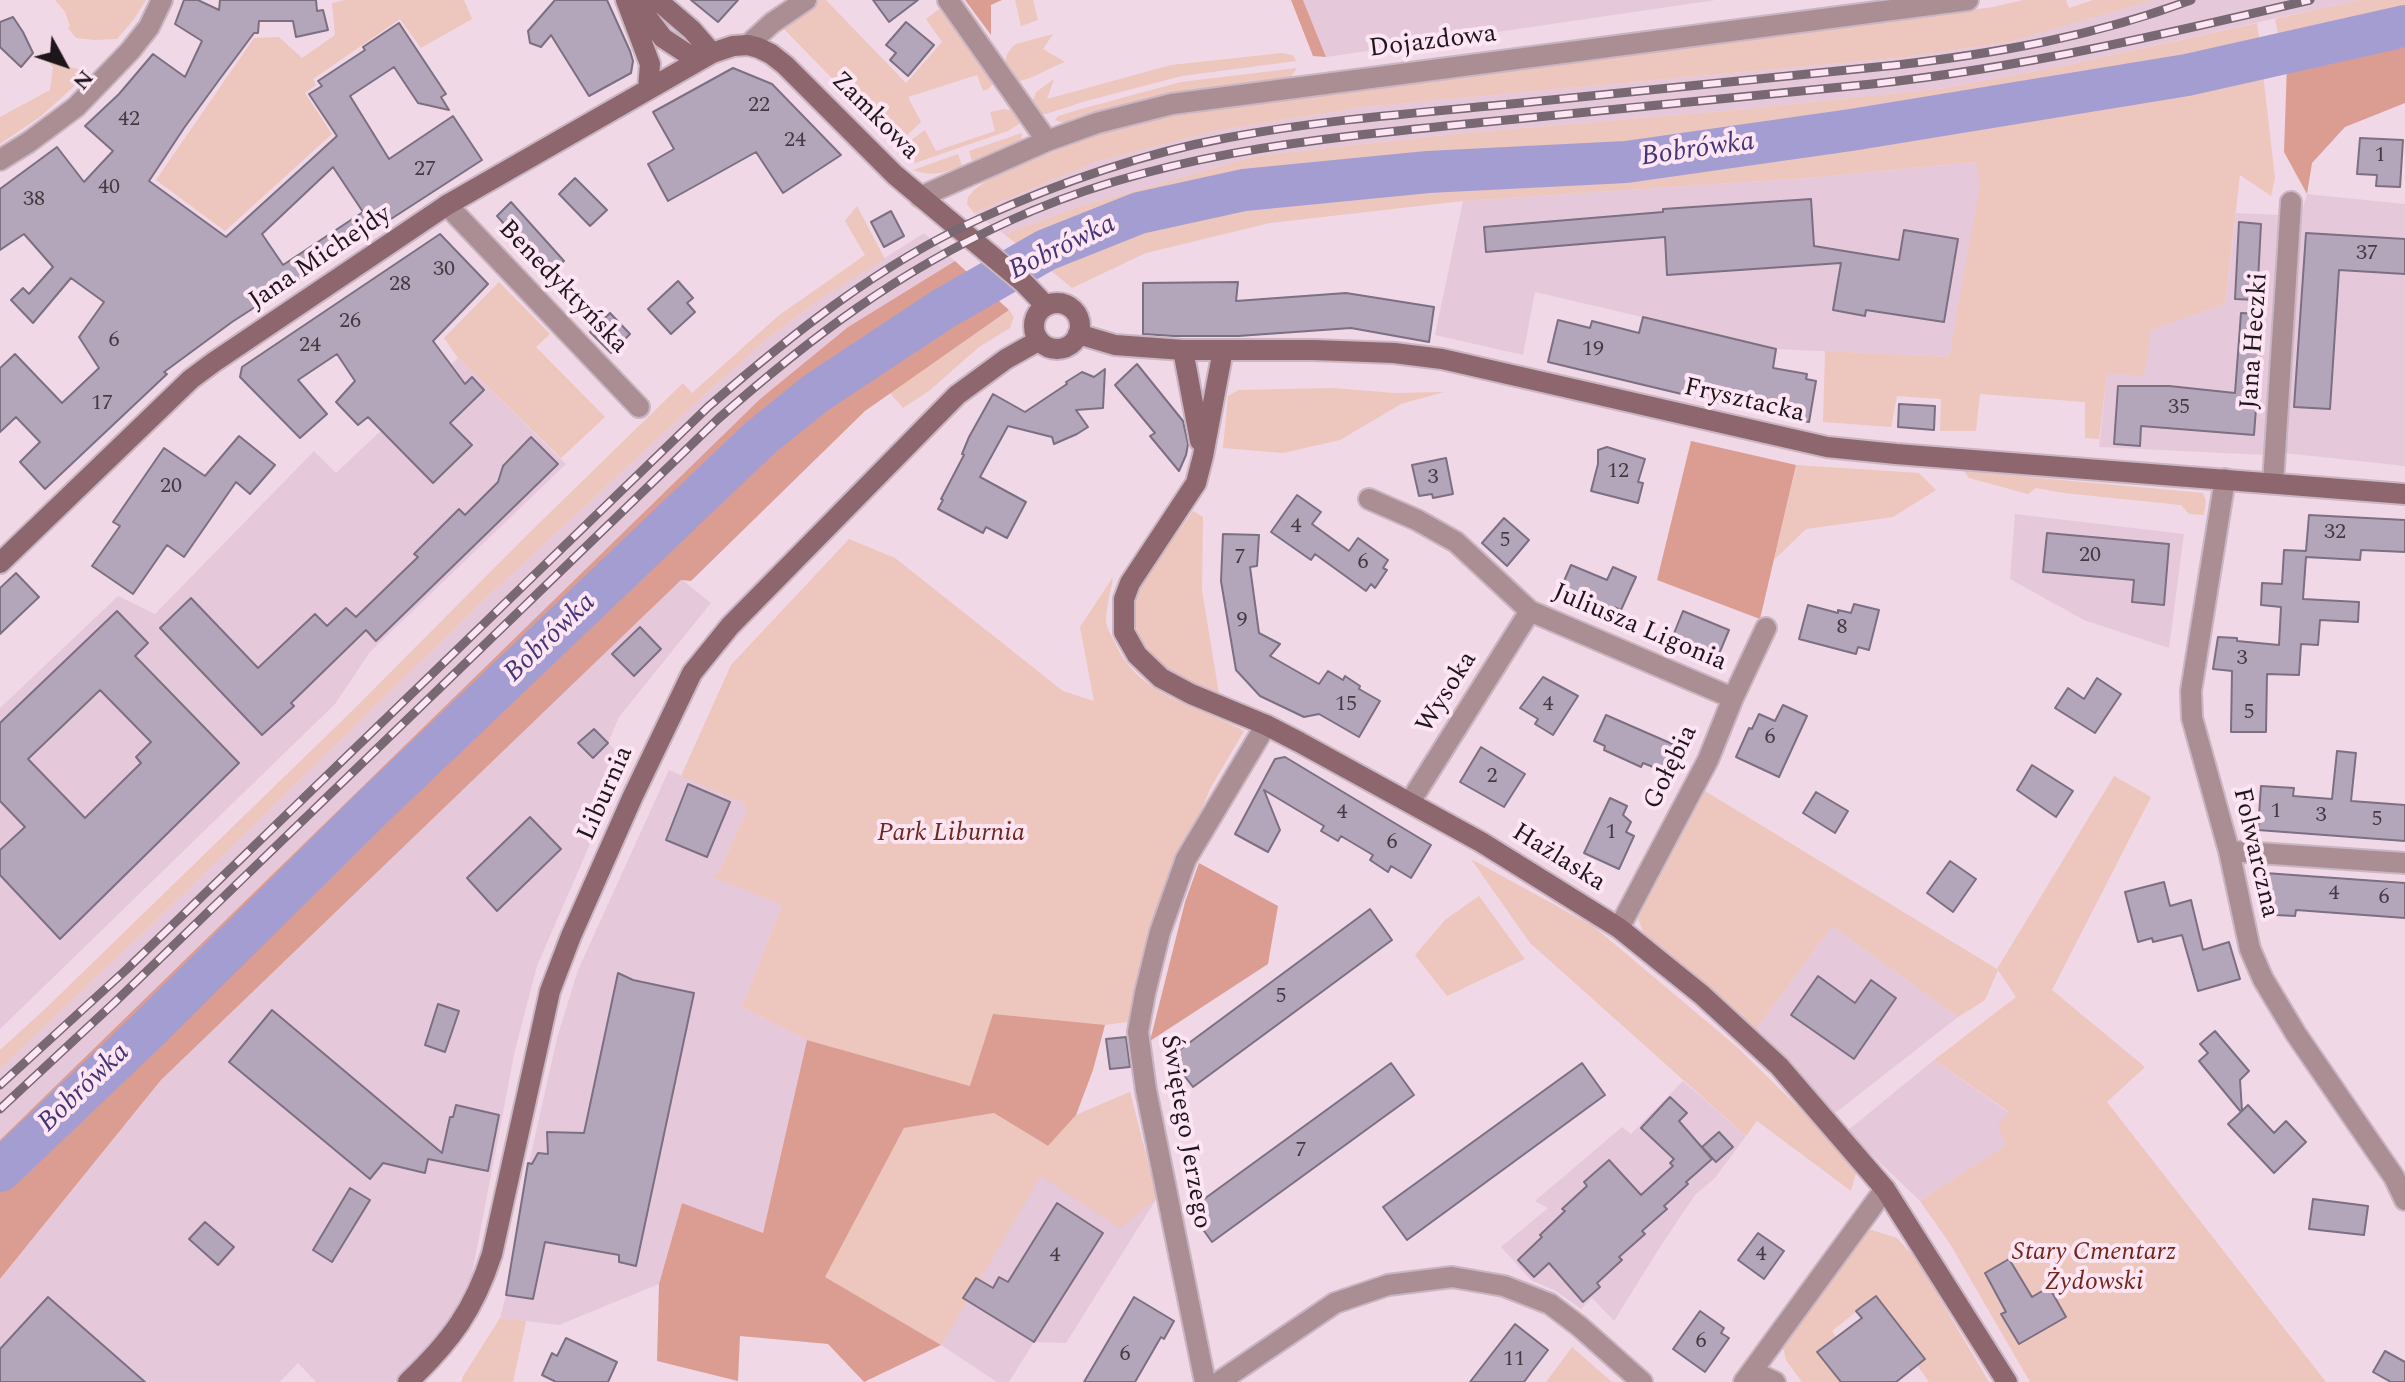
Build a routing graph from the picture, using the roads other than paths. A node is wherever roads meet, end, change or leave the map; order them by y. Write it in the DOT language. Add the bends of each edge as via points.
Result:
graph roads {
  1 [pos="162,0"];
  2 [pos="626,0"];
  3 [pos="634,0"];
  4 [pos="657,0"];
  5 [pos="806,0"];
  6 [pos="948,0"];
  7 [pos="1968,0"];
  8 [pos="748,45"];
  9 [pos="705,57"];
  10 [pos="648,90"];
  11 [pos="1047,141"];
  12 [pos="0,160"];
  13 [pos="920,197"];
  14 [pos="2291,202"];
  15 [pos="447,205"];
  16 [pos="1046,306"];
  17 [pos="1078,334"];
  18 [pos="1038,341"];
  19 [pos="1183,350"];
  20 [pos="1223,350"];
  21 [pos="639,407"];
  22 [pos="1203,456"];
  23 [pos="2225,479"];
  24 [pos="2273,483"];
  25 [pos="2405,494"];
  26 [pos="1369,499"];
  27 [pos="0,563"];
  28 [pos="1530,611"];
  29 [pos="1766,628"];
  30 [pos="1733,698"];
  31 [pos="1266,725"];
  32 [pos="1410,802"];
  33 [pos="2229,851"];
  34 [pos="2405,863"];
  35 [pos="1619,928"];
  36 [pos="2400,1177"];
  37 [pos="1885,1189"];
  38 [pos="2405,1200"];
  39 [pos="1748,1376"];
  40 [pos="408,1382"];
  41 [pos="1205,1382"];
  42 [pos="1219,1382"];
  43 [pos="1642,1382"];
  44 [pos="1775,1382"];
  45 [pos="2007,1382"];
  1 -- 12 [label="street" via="130,51 76,107"];
  2 -- 10 [label="street" via="650,64"];
  3 -- 9 [label="street" via="663,38"];
  4 -- 9 [label="street" via="692,30"];
  5 -- 8 [label="street"];
  6 -- 11 [label="street"];
  7 -- 11 [label="street, Dojazdowa" via="1172,104"];
  8 -- 9 [label="street"];
  8 -- 13 [label="street, Zamkowa" via="785,65"];
  9 -- 10 [label="street, Jana Michejdy"];
  10 -- 15 [label="street, Jana Michejdy"];
  11 -- 13 [label="street, Dojazdowa"];
  13 -- 16 [label="street, Zamkowa"];
  14 -- 24 [label="street, Jana Heczki"];
  15 -- 21 [label="street, Benedyktyńska"];
  15 -- 27 [label="street, Jana Michejdy" via="191,379"];
  16 -- 17 [label="street" via="1060,302 1075,310 1082,326"];
  16 -- 18 [label="street" via="1035,318"];
  17 -- 18 [label="street" via="1073,343 1056,350"];
  17 -- 19 [label="street, Frysztacka" via="1115,345"];
  18 -- 40 [label="street, Liburnia" via="957,395 730,626 692,673 550,991 479,1293 451,1337"];
  19 -- 20 [label="street, Frysztacka"];
  19 -- 22 [label="street"];
  20 -- 22 [label="street, Hażlaska"];
  20 -- 23 [label="street, Frysztacka" via="1442,359 1827,447"];
  22 -- 31 [label="street, Hażlaska" via="1196,483 1130,583 1124,599 1124,632 1137,655 1161,678"];
  23 -- 24 [label="street, Frysztacka"];
  23 -- 33 [label="street, Folwarczna" via="2191,691 2192,718"];
  24 -- 25 [label="street, Frysztacka"];
  26 -- 28 [label="street, Juliusza Ligonia" via="1456,542"];
  28 -- 30 [label="street, Juliusza Ligonia"];
  28 -- 32 [label="street, Wysoka"];
  29 -- 30 [label="street, Gołębia"];
  30 -- 35 [label="street, Gołębia" via="1708,760"];
  31 -- 32 [label="street, Hażlaska"];
  31 -- 41 [label="street, Świętego Jerzego" via="1186,859 1160,932 1138,1032"];
  32 -- 35 [label="street, Hażlaska"];
  33 -- 34 [label="street"];
  33 -- 36 [label="street, Folwarczna" via="2250,949 2263,979 2296,1034"];
  35 -- 37 [label="street, Hażlaska" via="1779,1066"];
  36 -- 38 [label="street, Folwarczna"];
  37 -- 39 [label="street"];
  37 -- 45 [label="street, Hażlaska"];
  39 -- 44 [label="street"];
  42 -- 43 [label="street" via="1335,1303 1388,1285 1452,1277 1504,1286 1550,1304"];
}
